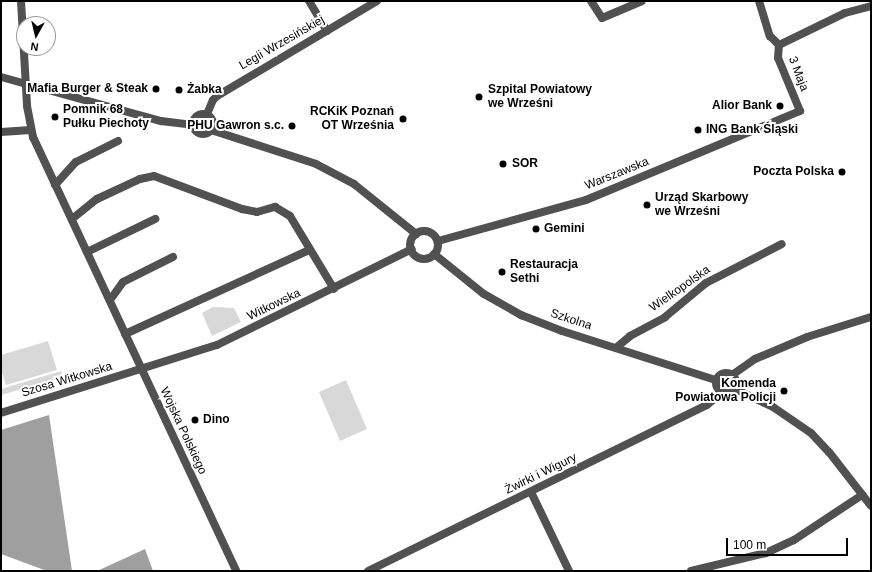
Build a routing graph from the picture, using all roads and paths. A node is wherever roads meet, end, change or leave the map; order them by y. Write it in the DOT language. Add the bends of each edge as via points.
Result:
graph roads {
  1 [pos="21,1"];
  2 [pos="309,1"];
  3 [pos="377,1"];
  4 [pos="591,1"];
  5 [pos="642,1"];
  6 [pos="759,1"];
  7 [pos="869,1"];
  8 [pos="871,6"];
  9 [pos="327,31"];
  10 [pos="779,45"];
  11 [pos="1,77"];
  12 [pos="26,84"];
  13 [pos="800,111"];
  14 [pos="207,114"];
  15 [pos="193,125"];
  16 [pos="31,130"];
  17 [pos="212,130"];
  18 [pos="1,132"];
  19 [pos="118,141"];
  20 [pos="55,185"];
  21 [pos="72,219"];
  22 [pos="156,219"];
  23 [pos="416,234"];
  24 [pos="438,241"];
  25 [pos="782,244"];
  26 [pos="412,249"];
  27 [pos="308,250"];
  28 [pos="87,252"];
  29 [pos="434,254"];
  30 [pos="174,257"];
  31 [pos="334,289"];
  32 [pos="110,300"];
  33 [pos="871,317"];
  34 [pos="125,334"];
  35 [pos="617,348"];
  36 [pos="141,369"];
  37 [pos="732,375"];
  38 [pos="716,380"];
  39 [pos="735,389"];
  40 [pos="721,393"];
  41 [pos="1,413"];
  42 [pos="531,492"];
  43 [pos="862,495"];
  44 [pos="871,506"];
  45 [pos="236,571"];
  46 [pos="368,571"];
  47 [pos="570,571"];
  48 [pos="691,571"];
  1 -- 12 [label="street, Wojska Polskiego"];
  2 -- 9 [label="street"];
  3 -- 9 [label="street, Legii Wrzesińskiej"];
  4 -- 5 [label="street" via="602,18"];
  6 -- 10 [label="street, 3 Maja" via="770,36"];
  7 -- 8 [label="street"];
  8 -- 10 [label="street" via="845,13"];
  9 -- 14 [label="street, Legii Wrzesińskiej" via="217,96 212,100"];
  10 -- 13 [label="street, 3 Maja" via="778,58"];
  11 -- 12 [label="street"];
  12 -- 15 [label="street" via="167,122"];
  12 -- 16 [label="street, Wojska Polskiego"];
  13 -- 24 [label="street, Warszawska" via="579,202"];
  14 -- 15 [label="street" via="197,116"];
  14 -- 17 [label="street" via="213,121"];
  15 -- 17 [label="street" via="200,134"];
  16 -- 18 [label="street"];
  16 -- 20 [label="street, Wojska Polskiego"];
  17 -- 23 [label="street" via="316,164 354,184"];
  19 -- 20 [label="street" via="76,162"];
  20 -- 21 [label="street, Wojska Polskiego"];
  21 -- 27 [label="street" via="97,199 140,179 154,176 242,209 257,212 275,207 283,210 290,216"];
  21 -- 28 [label="street, Wojska Polskiego"];
  22 -- 28 [label="street"];
  23 -- 24 [label="street" via="429,232"];
  23 -- 26 [label="street" via="411,243"];
  24 -- 29 [label="street"];
  25 -- 35 [label="street, Wielkopolska" via="706,283 665,317 630,336"];
  26 -- 29 [label="street" via="422,258"];
  26 -- 31 [label="street, Witkowska"];
  27 -- 31 [label="street"];
  27 -- 34 [label="street"];
  28 -- 32 [label="street, Wojska Polskiego"];
  29 -- 35 [label="street, Szkolna" via="463,279 499,304 540,323"];
  30 -- 32 [label="street" via="123,282"];
  31 -- 36 [label="street, Witkowska" via="217,345"];
  32 -- 34 [label="street, Wojska Polskiego"];
  33 -- 37 [label="street" via="806,337 755,359"];
  34 -- 36 [label="street, Wojska Polskiego"];
  35 -- 38 [label="street, Szkolna"];
  36 -- 41 [label="street, Szosa Witkowska"];
  36 -- 45 [label="street, Wojska Polskiego"];
  37 -- 38 [label="street" via="722,374"];
  37 -- 39 [label="street" via="736,382"];
  38 -- 40 [label="street" via="716,387"];
  39 -- 40 [label="street" via="729,393"];
  39 -- 43 [label="street" via="773,407 811,434 830,452"];
  40 -- 42 [label="street, Żwirki i Wigury" via="707,406"];
  42 -- 46 [label="street, Żwirki i Wigury"];
  42 -- 47 [label="street"];
  43 -- 44 [label="street"];
  43 -- 48 [label="street" via="794,540 766,553"];
}
